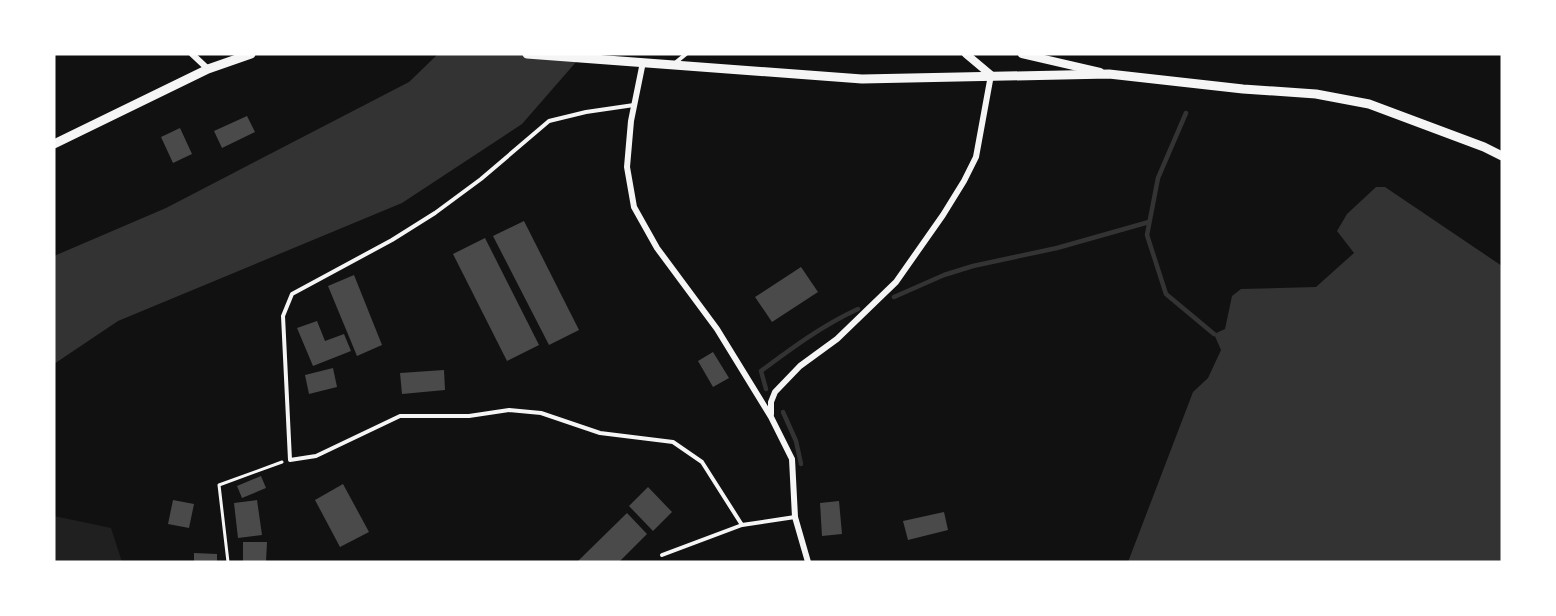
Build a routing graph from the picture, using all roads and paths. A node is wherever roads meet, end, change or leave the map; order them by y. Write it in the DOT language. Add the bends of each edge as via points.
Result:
graph roads {
  1 [pos="192,54"];
  2 [pos="251,54"];
  3 [pos="527,54"];
  4 [pos="686,54"];
  5 [pos="966,54"];
  6 [pos="1022,54"];
  7 [pos="643,61"];
  8 [pos="674,64"];
  9 [pos="208,69"];
  10 [pos="1109,74"];
  11 [pos="991,75"];
  12 [pos="634,105"];
  13 [pos="54,144"];
  14 [pos="1502,156"];
  15 [pos="771,417"];
  16 [pos="290,460"];
  17 [pos="795,517"];
  18 [pos="742,525"];
  19 [pos="662,555"];
  20 [pos="228,562"];
  21 [pos="808,562"];
  1 -- 9 [label="street"];
  2 -- 9 [label="main road"];
  3 -- 7 [label="main road"];
  4 -- 8 [label="lane"];
  5 -- 11 [label="street"];
  6 -- 10 [label="street"];
  7 -- 8 [label="main road"];
  7 -- 12 [label="street"];
  8 -- 11 [label="main road" via="862,79"];
  9 -- 13 [label="main road"];
  10 -- 11 [label="main road"];
  10 -- 14 [label="main road" via="1316,94 1369,104"];
  11 -- 15 [label="street" via="976,157 943,215 896,282 775,392"];
  12 -- 15 [label="street" via="627,166 634,207 657,248 717,329"];
  12 -- 16 [label="lane" via="549,121 435,213 292,294 283,316"];
  15 -- 17 [label="street" via="792,459"];
  16 -- 18 [label="lane" via="316,456 400,416 469,416 509,410 541,413 600,433 673,442 702,462"];
  16 -- 20 [label="path" via="219,485"];
  17 -- 18 [label="lane"];
  17 -- 21 [label="street"];
  18 -- 19 [label="lane"];
}
